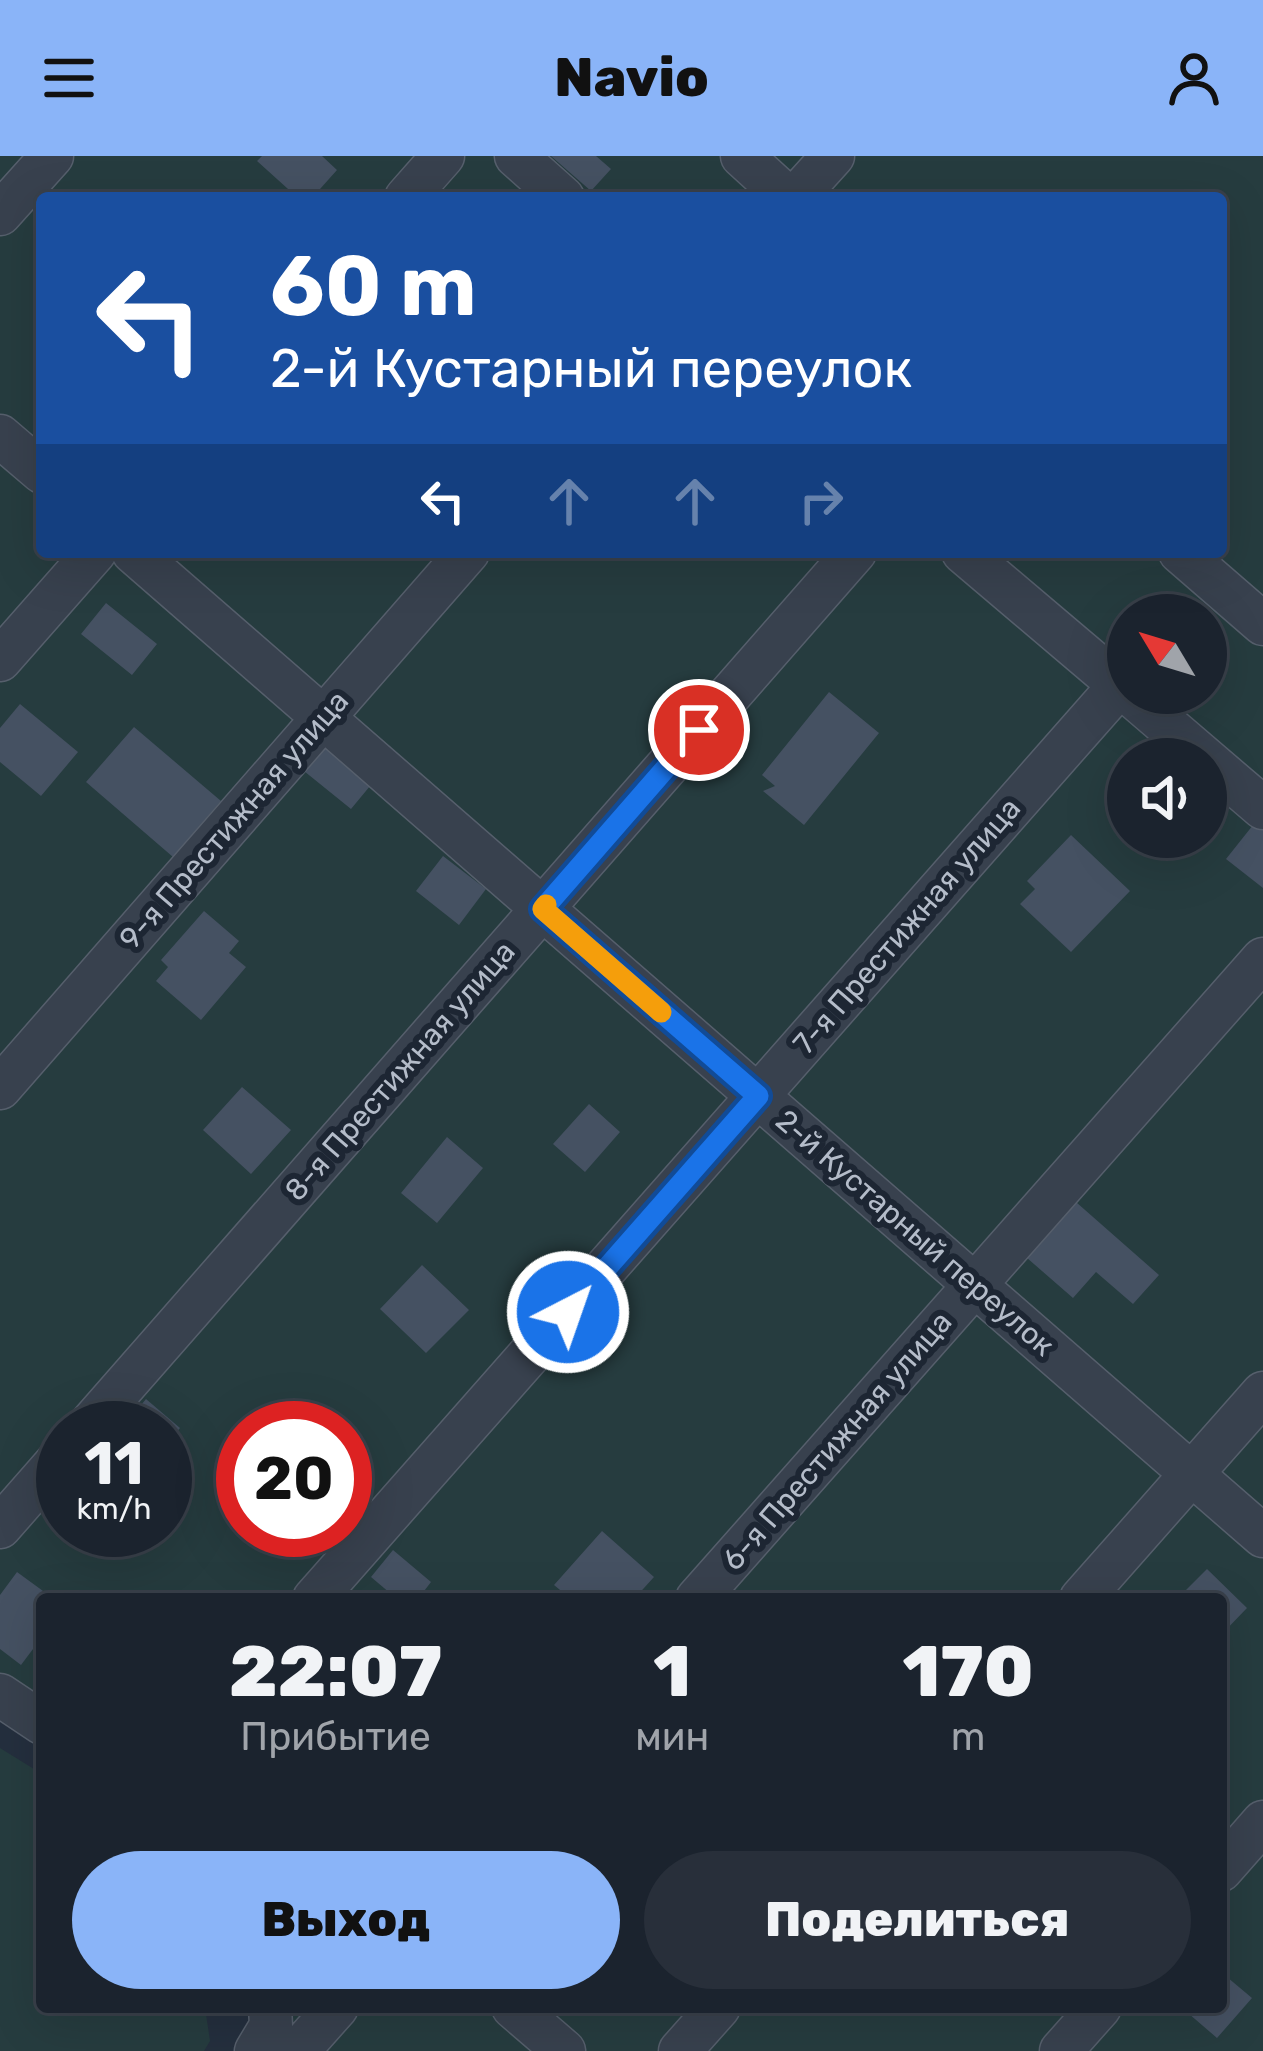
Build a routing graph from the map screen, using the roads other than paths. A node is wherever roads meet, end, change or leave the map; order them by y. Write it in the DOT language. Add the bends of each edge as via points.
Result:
graph roads {
  1 [pos="52,156"];
  2 [pos="443,156"];
  3 [pos="516,156"];
  4 [pos="742,156"];
  5 [pos="833,156"];
  6 [pos="411,192"];
  7 [pos="556,192"];
  8 [pos="785,192"];
  9 [pos="798,192"];
  10 [pos="0,214"];
  11 [pos="0,436"];
  12 [pos="36,467"];
  13 [pos="90,558"];
  14 [pos="141,558"];
  15 [pos="463,558"];
  16 [pos="850,558"];
  17 [pos="970,558"];
  18 [pos="1187,558"];
  19 [pos="1263,624"];
  20 [pos="0,660"];
  21 [pos="1107,674"];
  22 [pos="1107,711"];
  23 [pos="1154,714"];
  24 [pos="323,718"];
  25 [pos="1263,808"];
  26 [pos="543,909"];
  27 [pos="1263,959"];
  28 [pos="0,1088"];
  29 [pos="758,1096"];
  30 [pos="974,1285"];
  31 [pos="1263,1394"];
  32 [pos="111,1401"];
  33 [pos="1192,1474"];
  34 [pos="36,1486"];
  35 [pos="0,1527"];
  36 [pos="1263,1536"];
  37 [pos="319,1593"];
  38 [pos="702,1593"];
  39 [pos="1086,1593"];
  40 [pos="0,1695"];
  41 [pos="36,1719"];
  42 [pos="1263,1822"];
  43 [pos="1227,1863"];
  44 [pos="270,2013"];
  45 [pos="332,2013"];
  46 [pos="520,2013"];
  47 [pos="714,2013"];
  48 [pos="1095,2013"];
  49 [pos="256,2051"];
  50 [pos="298,2051"];
  51 [pos="564,2051"];
  52 [pos="680,2051"];
  53 [pos="1061,2051"];
  1 -- 10 [label="street"];
  2 -- 6 [label="street"];
  3 -- 7 [label="street"];
  4 -- 8 [label="street"];
  5 -- 9 [label="street"];
  11 -- 12 [label="street"];
  13 -- 20 [label="street"];
  14 -- 24 [label="street, 2-й Кустарный переулок"];
  15 -- 24 [label="street, 9-я Престижная улица"];
  16 -- 26 [label="street, 8-я Престижная улица"];
  17 -- 21 [label="street"];
  18 -- 19 [label="street"];
  22 -- 29 [label="street, 7-я Престижная улица"];
  23 -- 25 [label="street"];
  24 -- 26 [label="street, 2-й Кустарный переулок"];
  24 -- 28 [label="street, 9-я Престижная улица"];
  26 -- 29 [label="street, 2-й Кустарный переулок"];
  26 -- 32 [label="street, 8-я Престижная улица"];
  27 -- 30 [label="street, 6-я Престижная улица"];
  29 -- 30 [label="street, 2-й Кустарный переулок"];
  29 -- 37 [label="street, 7-я Престижная улица"];
  30 -- 33 [label="street, 2-й Кустарный переулок"];
  30 -- 38 [label="street, 6-я Престижная улица"];
  31 -- 33 [label="street"];
  33 -- 36 [label="street, 2-й Кустарный переулок"];
  33 -- 39 [label="street"];
  34 -- 35 [label="street"];
  40 -- 41 [label="street"];
  42 -- 43 [label="street"];
  44 -- 49 [label="street"];
  45 -- 50 [label="street"];
  46 -- 51 [label="street"];
  47 -- 52 [label="street"];
  48 -- 53 [label="street"];
}
